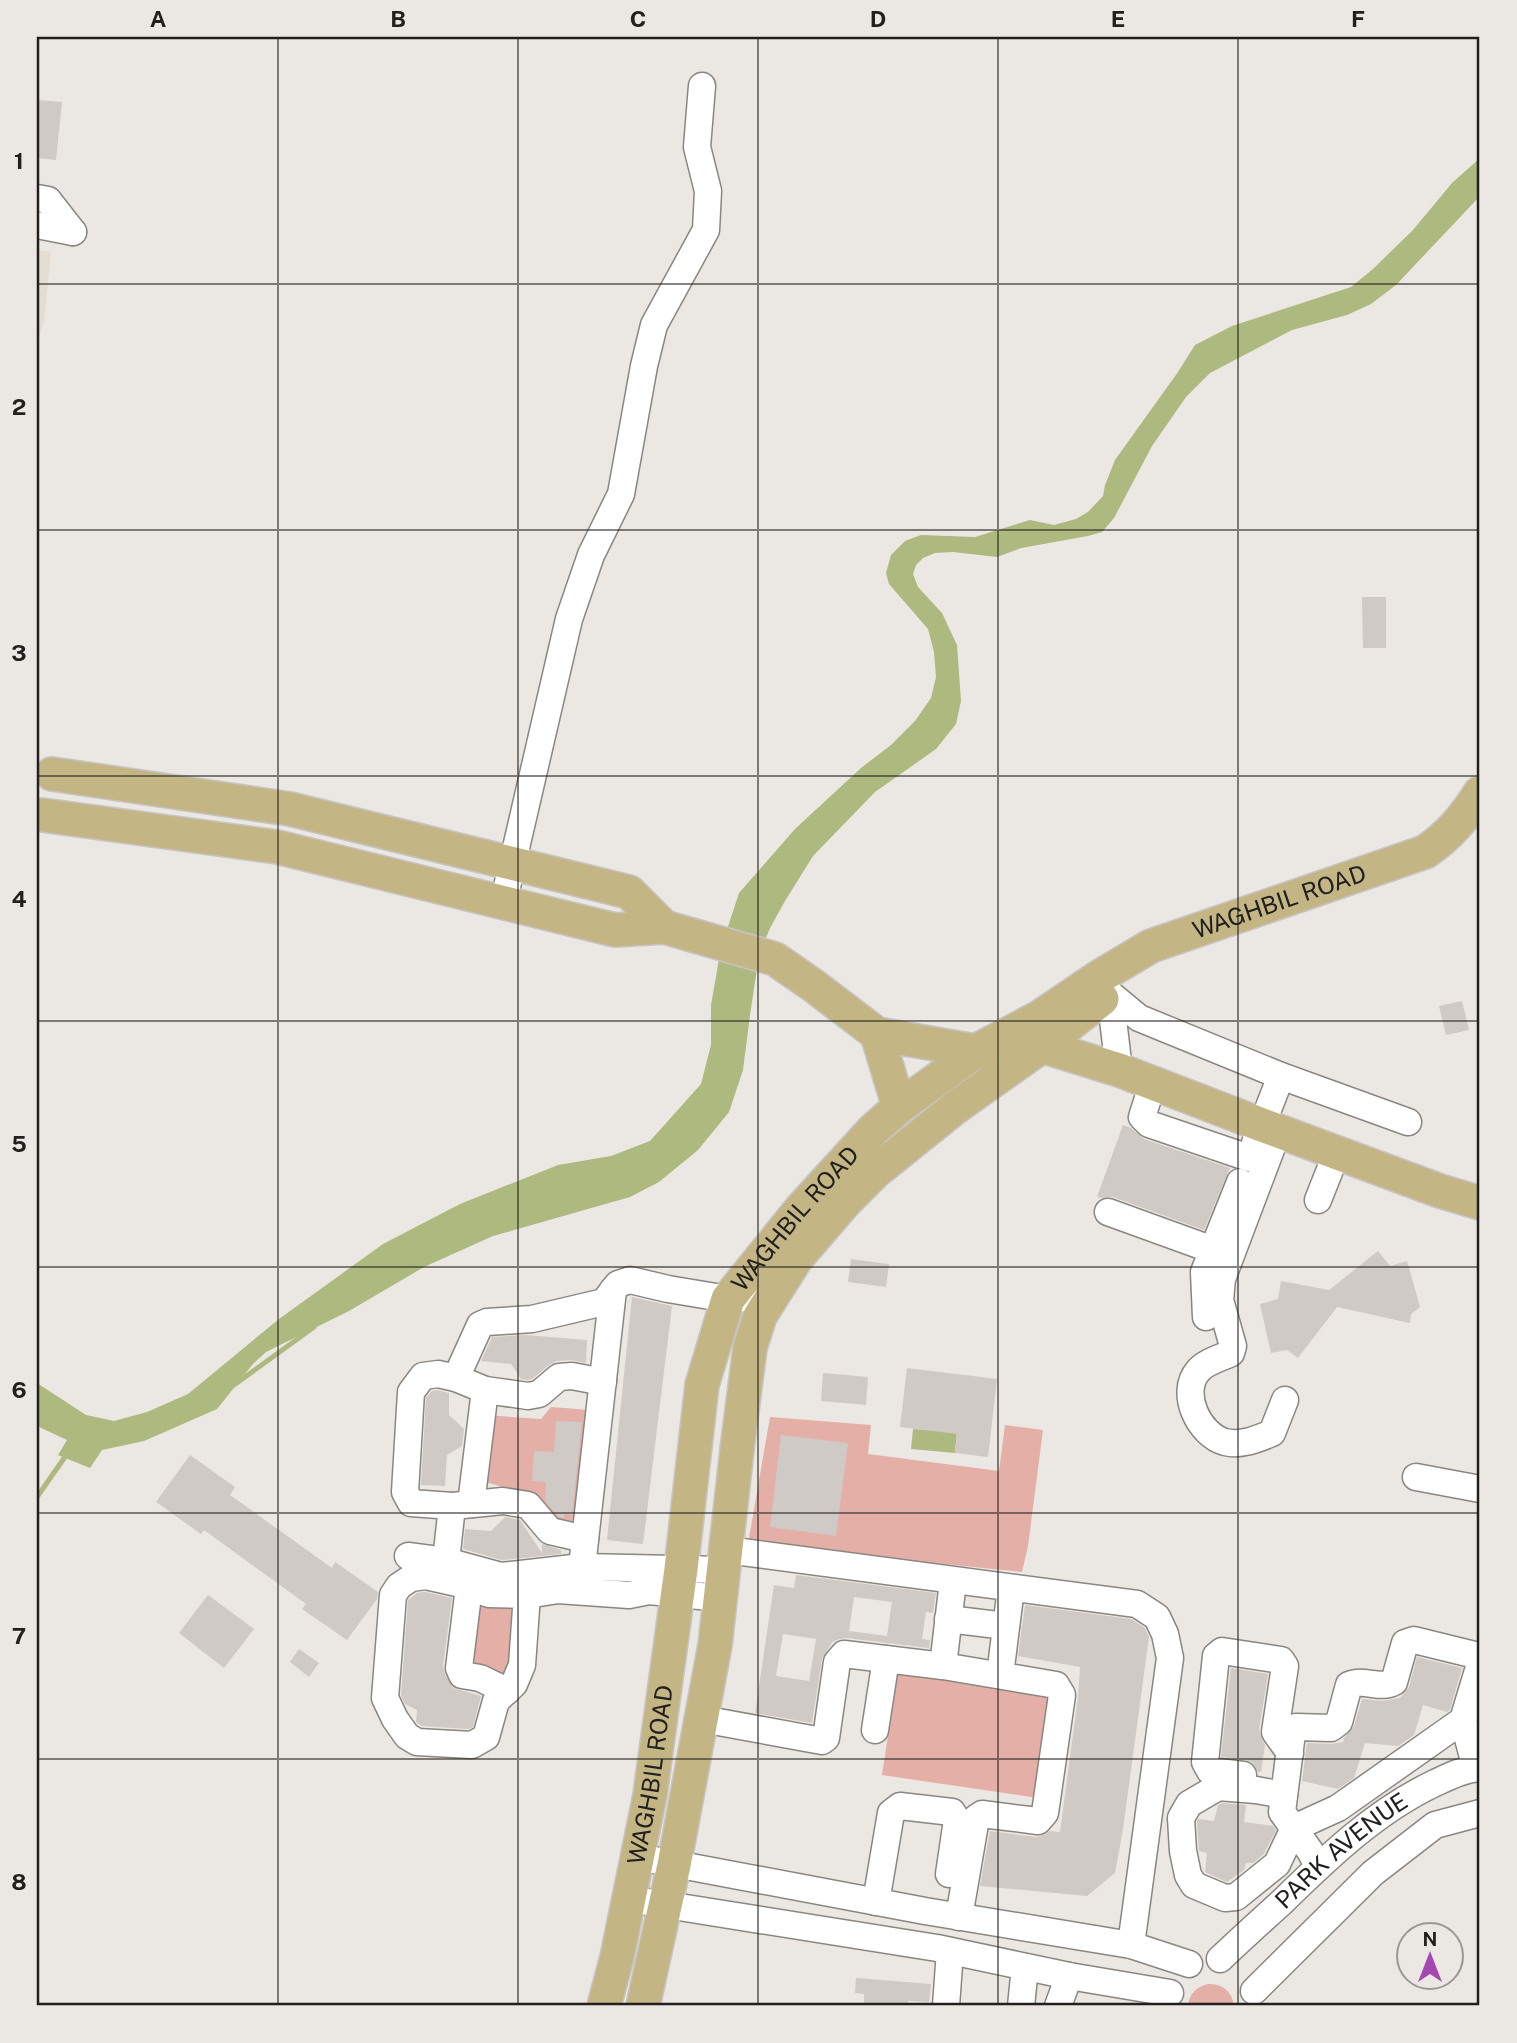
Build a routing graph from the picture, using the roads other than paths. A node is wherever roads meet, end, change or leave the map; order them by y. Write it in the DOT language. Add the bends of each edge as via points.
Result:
graph roads {
  1 [pos="702,86"];
  2 [pos="42,199"];
  3 [pos="37,225"];
  4 [pos="44,768"];
  5 [pos="39,816"];
  6 [pos="1475,820"];
  7 [pos="511,865"];
  8 [pos="503,904"];
  9 [pos="664,927"];
  10 [pos="1104,986"];
  11 [pos="877,1034"];
  12 [pos="976,1051"];
  13 [pos="1031,1054"];
  14 [pos="1119,1070"];
  15 [pos="1281,1076"];
  16 [pos="1153,1083"];
  17 [pos="893,1112"];
  18 [pos="1408,1122"];
  19 [pos="1270,1128"];
  20 [pos="909,1145"];
  21 [pos="1337,1152"];
  22 [pos="1250,1158"];
  23 [pos="1318,1200"];
  24 [pos="1480,1203"];
  25 [pos="1108,1212"];
  26 [pos="1213,1250"];
  27 [pos="612,1290"];
  28 [pos="772,1297"];
  29 [pos="728,1299"];
  30 [pos="1206,1317"];
  31 [pos="456,1378"];
  32 [pos="603,1382"];
  33 [pos="485,1390"];
  34 [pos="1285,1400"];
  35 [pos="1416,1477"];
  36 [pos="1480,1489"];
  37 [pos="461,1505"];
  38 [pos="585,1539"];
  39 [pos="408,1556"];
  40 [pos="446,1561"];
  41 [pos="582,1567"];
  42 [pos="723,1573"];
  43 [pos="953,1581"];
  44 [pos="679,1582"];
  45 [pos="469,1587"];
  46 [pos="1011,1588"];
  47 [pos="527,1595"];
  48 [pos="948,1619"];
  49 [pos="1006,1626"];
  50 [pos="886,1659"];
  51 [pos="1480,1663"];
  52 [pos="943,1666"];
  53 [pos="1000,1675"];
  54 [pos="507,1691"];
  55 [pos="702,1719"];
  56 [pos="1463,1720"];
  57 [pos="875,1730"];
  58 [pos="1290,1753"];
  59 [pos="1478,1768"];
  60 [pos="1285,1789"];
  61 [pos="650,1796"];
  62 [pos="686,1801"];
  63 [pos="1480,1813"];
  64 [pos="1294,1829"];
  65 [pos="638,1857"];
  66 [pos="674,1865"];
  67 [pos="1318,1867"];
  68 [pos="845,1896"];
  69 [pos="629,1899"];
  70 [pos="876,1902"];
  71 [pos="666,1906"];
  72 [pos="942,1914"];
  73 [pos="840,1933"];
  74 [pos="1131,1945"];
  75 [pos="920,1946"];
  76 [pos="950,1951"];
  77 [pos="1220,1959"];
  78 [pos="1189,1965"];
  79 [pos="1025,1967"];
  80 [pos="1069,1976"];
  81 [pos="1254,1998"];
  82 [pos="1170,1999"];
  83 [pos="604,2006"];
  84 [pos="643,2006"];
  85 [pos="946,2006"];
  86 [pos="1021,2006"];
  87 [pos="1058,2006"];
  1 -- 7 [label="street" via="696,147 708,191 706,230 653,325 621,494 591,555 569,619"];
  2 -- 3 [label="street" via="73,232"];
  4 -- 5 [label="main road" via="57,792 49,810"];
  4 -- 7 [label="main road" via="290,809"];
  5 -- 8 [label="main road" via="277,847"];
  6 -- 10 [label="main road, WAGHBIL ROAD" via="1437,870 1420,865 1411,881 1361,884 1312,912 1220,941 1188,943 1159,965"];
  7 -- 8 [label="street"];
  7 -- 9 [label="main road" via="629,892"];
  8 -- 9 [label="main road" via="615,930"];
  9 -- 11 [label="main road" via="775,959"];
  10 -- 12 [label="main road, WAGHBIL ROAD"];
  10 -- 13 [label="main road, WAGHBIL ROAD"];
  10 -- 14 [label="street"];
  10 -- 15 [label="street" via="1139,1018"];
  11 -- 12 [label="main road"];
  11 -- 17 [label="main road"];
  12 -- 13 [label="main road"];
  12 -- 17 [label="main road, WAGHBIL ROAD"];
  13 -- 14 [label="main road"];
  13 -- 20 [label="main road, WAGHBIL ROAD"];
  14 -- 16 [label="main road"];
  15 -- 18 [label="street"];
  15 -- 19 [label="street"];
  16 -- 19 [label="main road"];
  16 -- 22 [label="street" via="1142,1117 1149,1124"];
  17 -- 20 [label="main road"];
  17 -- 29 [label="main road, WAGHBIL ROAD" via="800,1210"];
  19 -- 21 [label="main road"];
  19 -- 22 [label="street"];
  19 -- 34 [label="street" via="1222,1279 1220,1300 1233,1346 1231,1353 1195,1375 1192,1405 1210,1435 1243,1444 1272,1433"];
  20 -- 28 [label="main road, WAGHBIL ROAD" via="845,1202 796,1259"];
  21 -- 23 [label="street"];
  21 -- 24 [label="main road"];
  22 -- 26 [label="street"];
  25 -- 26 [label="street"];
  26 -- 30 [label="street" via="1203,1272"];
  27 -- 29 [label="street" via="630,1280"];
  27 -- 31 [label="street" via="604,1302 532,1320 480,1325"];
  27 -- 32 [label="street"];
  28 -- 29 [label="street"];
  28 -- 42 [label="main road, WAGHBIL ROAD" via="760,1315 750,1348"];
  29 -- 44 [label="main road, WAGHBIL ROAD" via="702,1385"];
  31 -- 33 [label="street"];
  31 -- 37 [label="street" via="423,1376 411,1392 405,1492 411,1503"];
  32 -- 33 [label="street" via="559,1377 539,1394 528,1396"];
  32 -- 38 [label="street"];
  33 -- 37 [label="street"];
  35 -- 36 [label="street"];
  37 -- 38 [label="street" via="503,1501 528,1505 550,1531"];
  37 -- 40 [label="street"];
  38 -- 41 [label="street"];
  39 -- 40 [label="street"];
  40 -- 41 [label="street" via="500,1576"];
  41 -- 44 [label="street"];
  42 -- 43 [label="street"];
  42 -- 44 [label="street"];
  42 -- 55 [label="main road, WAGHBIL ROAD"];
  43 -- 46 [label="street"];
  43 -- 48 [label="street"];
  44 -- 47 [label="street" via="628,1595 558,1590"];
  44 -- 61 [label="main road, WAGHBIL ROAD"];
  45 -- 47 [label="street" via="489,1594"];
  45 -- 54 [label="street" via="459,1668 462,1675"];
  45 -- 54 [label="street" via="426,1576 399,1586 393,1595 385,1698 407,1736 417,1742 472,1745 486,1737 496,1701"];
  46 -- 49 [label="street"];
  46 -- 74 [label="street" via="1137,1604 1157,1617 1165,1634 1170,1658"];
  47 -- 54 [label="street" via="522,1665"];
  48 -- 49 [label="street"];
  48 -- 52 [label="street"];
  49 -- 53 [label="street"];
  50 -- 52 [label="street"];
  50 -- 55 [label="street" via="844,1654 837,1662 822,1741"];
  50 -- 57 [label="street"];
  51 -- 56 [label="street"];
  51 -- 58 [label="street" via="1475,1655 1414,1640 1405,1643 1394,1682 1349,1685 1339,1722 1331,1728 1296,1727"];
  52 -- 53 [label="street"];
  53 -- 72 [label="street" via="1056,1685 1062,1695 1045,1813 1038,1821 982,1814 976,1818"];
  55 -- 62 [label="main road, WAGHBIL ROAD"];
  56 -- 59 [label="street"];
  56 -- 64 [label="street" via="1338,1808"];
  58 -- 60 [label="street"];
  58 -- 60 [label="street" via="1275,1732 1285,1666 1281,1660 1222,1651 1216,1656 1205,1762 1210,1771"];
  59 -- 67 [label="street, PARK AVENUE" via="1429,1786 1394,1807"];
  60 -- 64 [label="street" via="1282,1812"];
  60 -- 64 [label="street" via="1218,1787 1189,1804 1181,1818 1188,1875 1194,1885 1225,1898 1236,1897 1277,1864"];
  61 -- 62 [label="main road"];
  61 -- 65 [label="main road, WAGHBIL ROAD"];
  62 -- 66 [label="main road, WAGHBIL ROAD"];
  63 -- 81 [label="street, PARK AVENUE" via="1435,1825 1373,1873"];
  64 -- 67 [label="street"];
  65 -- 66 [label="street"];
  65 -- 69 [label="main road, WAGHBIL ROAD"];
  66 -- 68 [label="street"];
  66 -- 71 [label="main road, WAGHBIL ROAD"];
  67 -- 77 [label="street, PARK AVENUE"];
  68 -- 70 [label="street"];
  68 -- 73 [label="street"];
  69 -- 71 [label="street"];
  69 -- 83 [label="main road, WAGHBIL ROAD"];
  70 -- 72 [label="street"];
  70 -- 72 [label="street" via="891,1814 900,1807 952,1812 957,1820"];
  71 -- 73 [label="street"];
  71 -- 84 [label="main road, WAGHBIL ROAD"];
  72 -- 74 [label="street"];
  72 -- 75 [label="street"];
  73 -- 75 [label="street"];
  74 -- 78 [label="street"];
  75 -- 76 [label="street"];
  76 -- 79 [label="street"];
  76 -- 85 [label="street"];
  77 -- 78 [label="street"];
  77 -- 81 [label="street" via="1245,1973"];
  78 -- 82 [label="street" via="1180,1972"];
  79 -- 80 [label="street"];
  79 -- 86 [label="street"];
  80 -- 82 [label="street"];
  80 -- 87 [label="street"];
}
